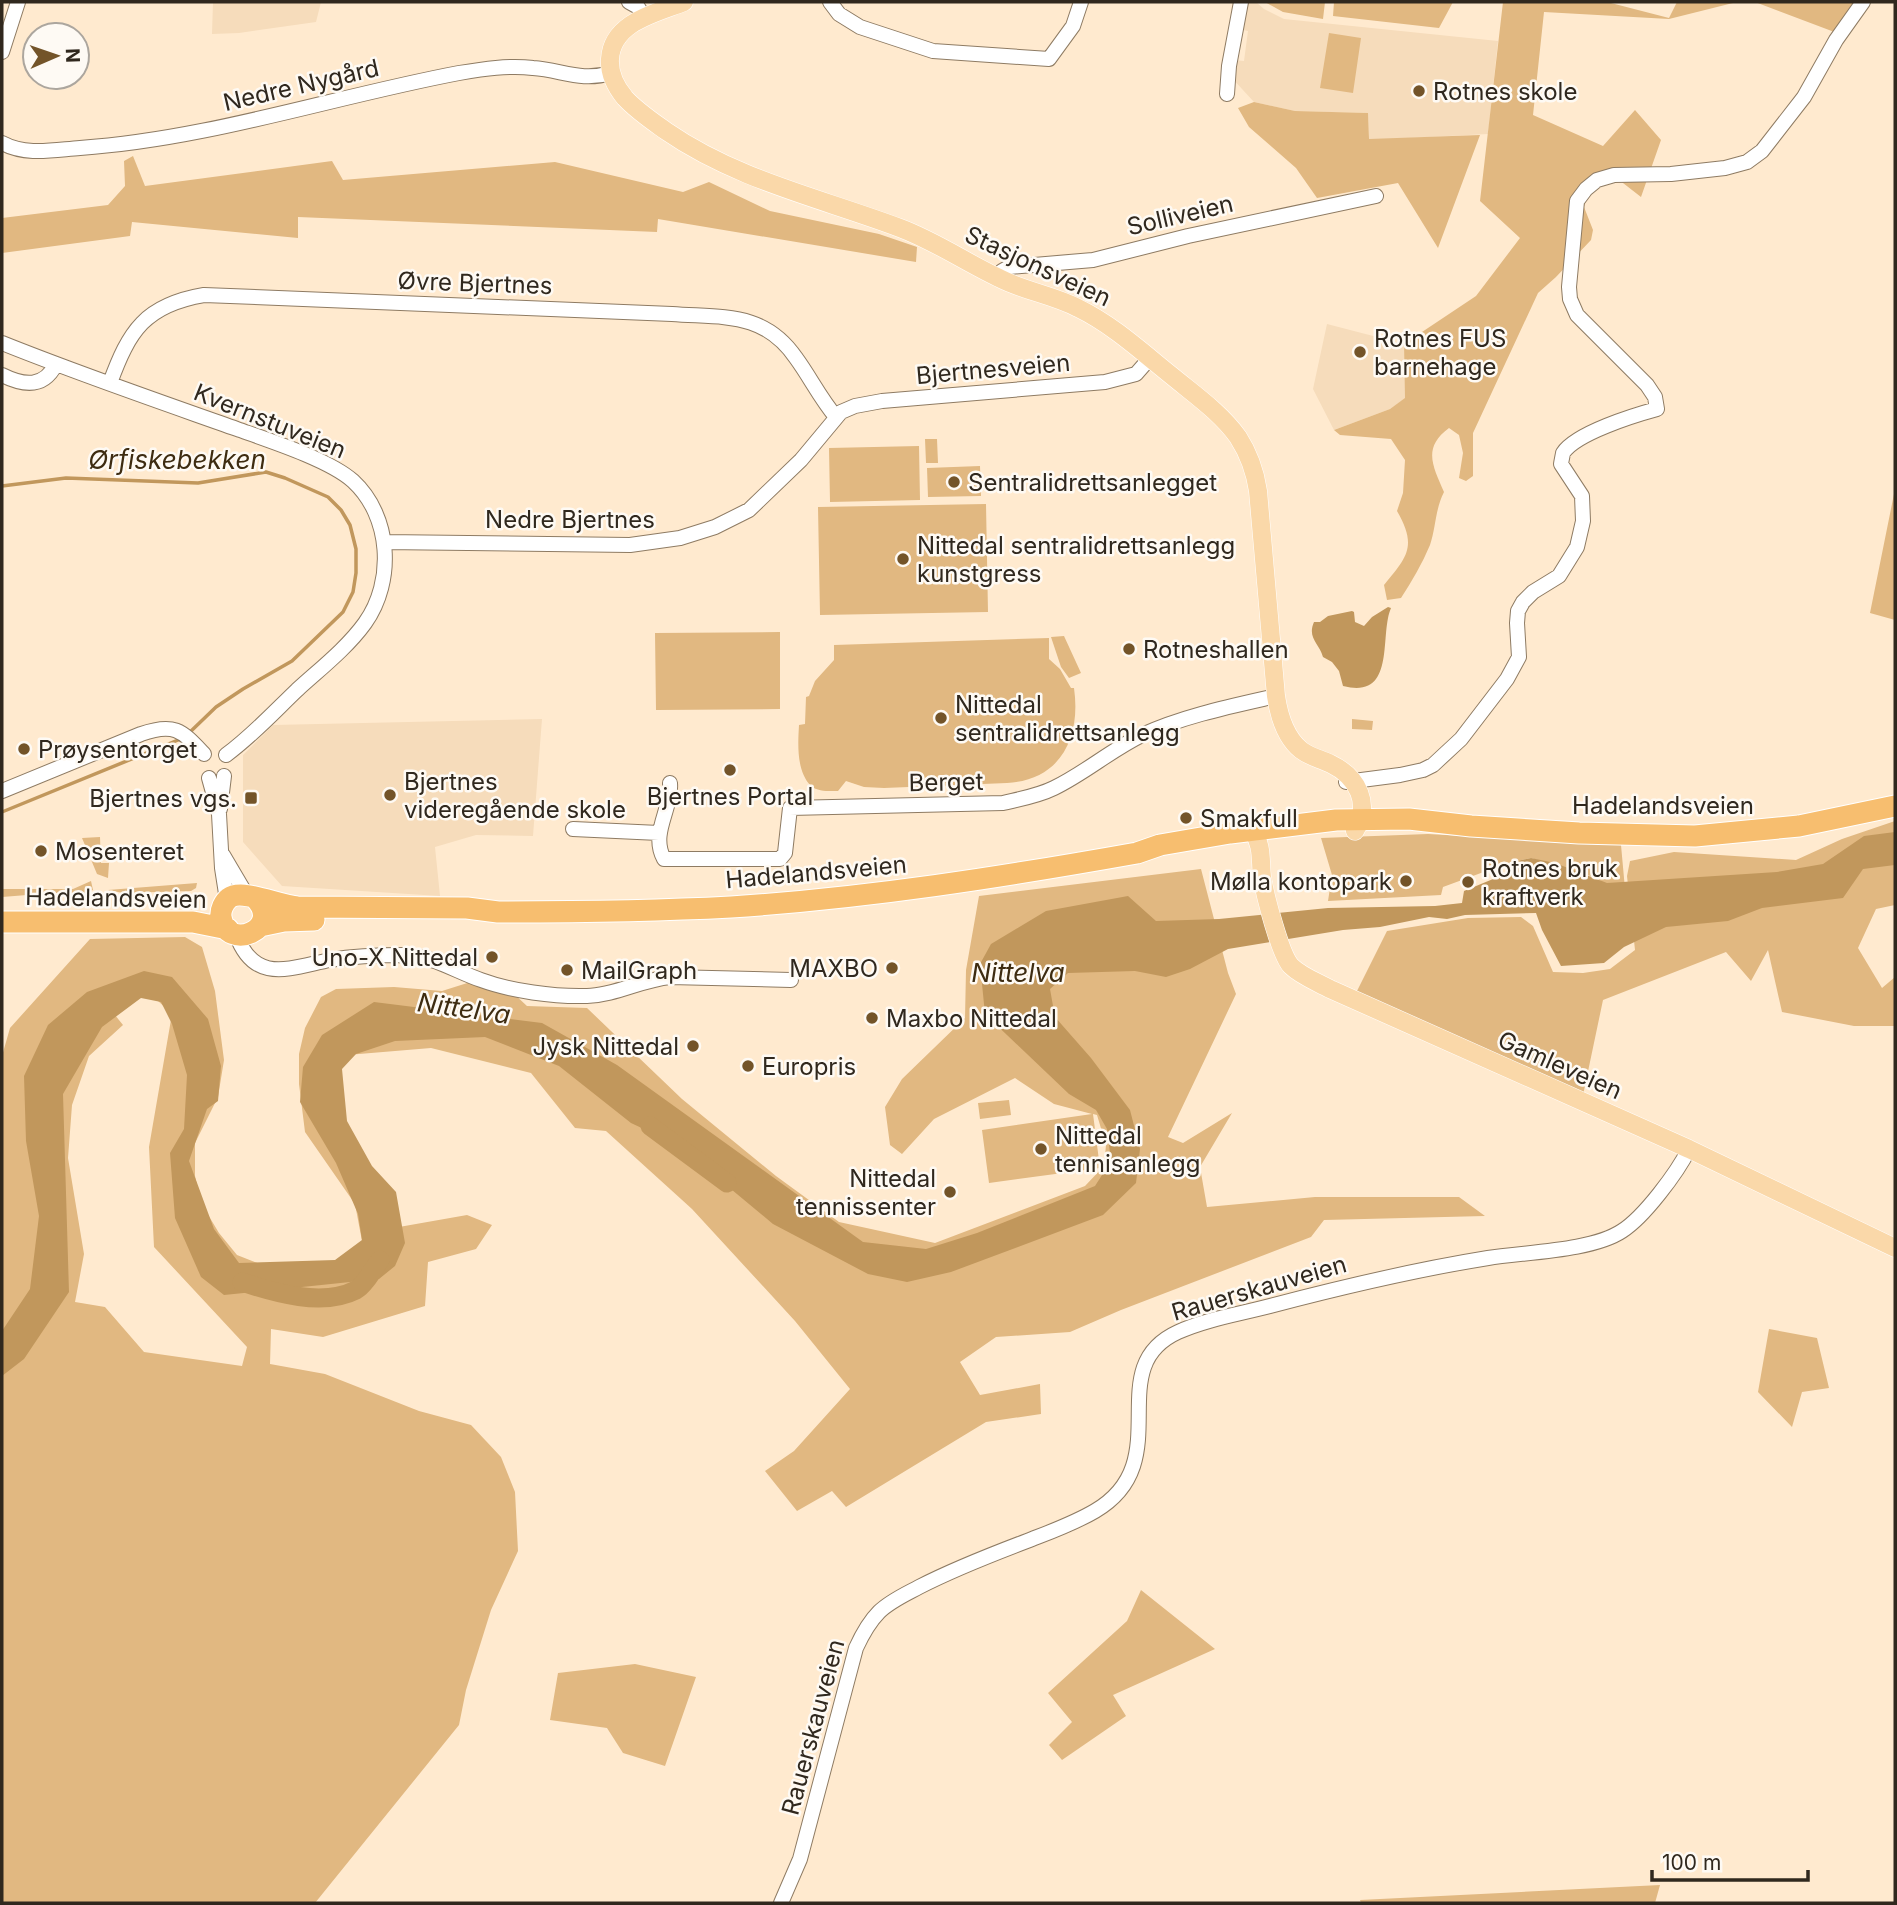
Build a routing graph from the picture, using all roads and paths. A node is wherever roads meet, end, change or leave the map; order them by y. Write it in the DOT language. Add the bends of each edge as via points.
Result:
graph roads {
  1 [pos="18,2"];
  2 [pos="629,2"];
  3 [pos="684,2"];
  4 [pos="830,2"];
  5 [pos="1081,2"];
  6 [pos="1241,2"];
  7 [pos="1863,2"];
  8 [pos="644,17"];
  9 [pos="2,52"];
  10 [pos="611,73"];
  11 [pos="1227,94"];
  12 [pos="2,143"];
  13 [pos="1376,196"];
  14 [pos="998,278"];
  15 [pos="2,343"];
  16 [pos="1150,358"];
  17 [pos="57,364"];
  18 [pos="2,375"];
  19 [pos="110,383"];
  20 [pos="836,417"];
  21 [pos="384,542"];
  22 [pos="1276,696"];
  23 [pos="204,754"];
  24 [pos="226,755"];
  25 [pos="217,777"];
  26 [pos="1347,779"];
  27 [pos="670,783"];
  28 [pos="2,791"];
  29 [pos="1895,807"];
  30 [pos="1356,823"];
  31 [pos="573,829"];
  32 [pos="659,833"];
  33 [pos="1254,838"];
  34 [pos="238,898"];
  35 [pos="2,912"];
  36 [pos="498,912"];
  37 [pos="2,922"];
  38 [pos="244,930"];
  39 [pos="791,980"];
  40 [pos="1689,1149"];
  41 [pos="1895,1248"];
  42 [pos="781,1903"];
  1 -- 9 [label="street"];
  2 -- 8 [label="street"];
  3 -- 8 [label="main road"];
  4 -- 5 [label="street" via="852,23 933,51 1049,59 1073,26"];
  6 -- 11 [label="street"];
  7 -- 26 [label="street" via="1804,97 1762,152 1725,168 1614,175 1597,180 1577,201 1570,299 1577,315 1647,385 1657,409 1601,428 1563,454 1561,464 1581,496 1583,521 1577,547 1559,576 1522,601 1516,666 1461,739 1423,770"];
  8 -- 10 [label="main road" via="617,38 611,51"];
  10 -- 12 [label="street, Nedre Nygård" via="587,78 526,67 469,71 128,145 36,151"];
  10 -- 14 [label="main road, Stasjonsveien" via="623,95 641,113 708,156 781,188 911,232"];
  13 -- 14 [label="street, Solliveien" via="1093,260 1009,267"];
  14 -- 16 [label="main road, Stasjonsveien" via="1075,306"];
  15 -- 17 [label="street, Kvernstuveien"];
  16 -- 20 [label="street, Bjertnesveien" via="1136,374 1112,381 872,402 848,408"];
  16 -- 22 [label="main road, Stasjonsveien" via="1216,413 1250,458 1258,491"];
  17 -- 18 [label="street" via="45,379 33,384"];
  17 -- 19 [label="street, Kvernstuveien"];
  19 -- 20 [label="street, Øvre Bjertnes" via="127,341 139,325 169,305 204,296 672,314 746,321 771,331 791,351"];
  19 -- 21 [label="street, Kvernstuveien" via="339,471 368,499"];
  20 -- 21 [label="street, Nedre Bjertnes" via="758,502 728,521 680,538 611,545"];
  21 -- 24 [label="street, Kvernstuveien" via="382,584 365,623"];
  22 -- 26 [label="main road, Stasjonsveien" via="1284,726 1296,745 1332,764"];
  22 -- 32 [label="street, Berget" via="1142,735 1056,787 1003,803 790,808 785,853 779,859 664,859"];
  23 -- 28 [label="street" via="178,730 150,731"];
  25 -- 34 [label="street" via="222,854"];
  26 -- 30 [label="main road" via="1360,795"];
  27 -- 32 [label="street"];
  29 -- 30 [label="highway, Hadelandsveien" via="1799,827 1713,835 1633,836"];
  30 -- 33 [label="highway, Hadelandsveien"];
  31 -- 32 [label="street"];
  33 -- 36 [label="highway, Hadelandsveien" via="970,882 803,901"];
  33 -- 40 [label="main road, Gamleveien" via="1254,863 1262,876 1286,960 1295,970"];
  34 -- 35 [label="highway, Hadelandsveien" via="188,909"];
  34 -- 36 [label="highway, Hadelandsveien" via="298,907"];
  34 -- 38 [label="highway" via="221,915"];
  34 -- 38 [label="highway" via="262,909 263,918"];
  36 -- 38 [label="highway, Hadelandsveien" via="462,919 296,921"];
  37 -- 38 [label="highway, Hadelandsveien" via="193,922"];
  38 -- 39 [label="street" via="246,956 270,970 342,958 407,955 489,983 573,996 606,994 670,977"];
  40 -- 41 [label="main road, Gamleveien"];
  40 -- 42 [label="street, Rauerskauveien" via="1638,1217 1610,1237 1354,1283 1198,1325 1161,1342 1149,1355 1139,1385 1136,1463 1109,1502 1080,1519 945,1574 887,1606 869,1624 856,1648 800,1859"];
}
